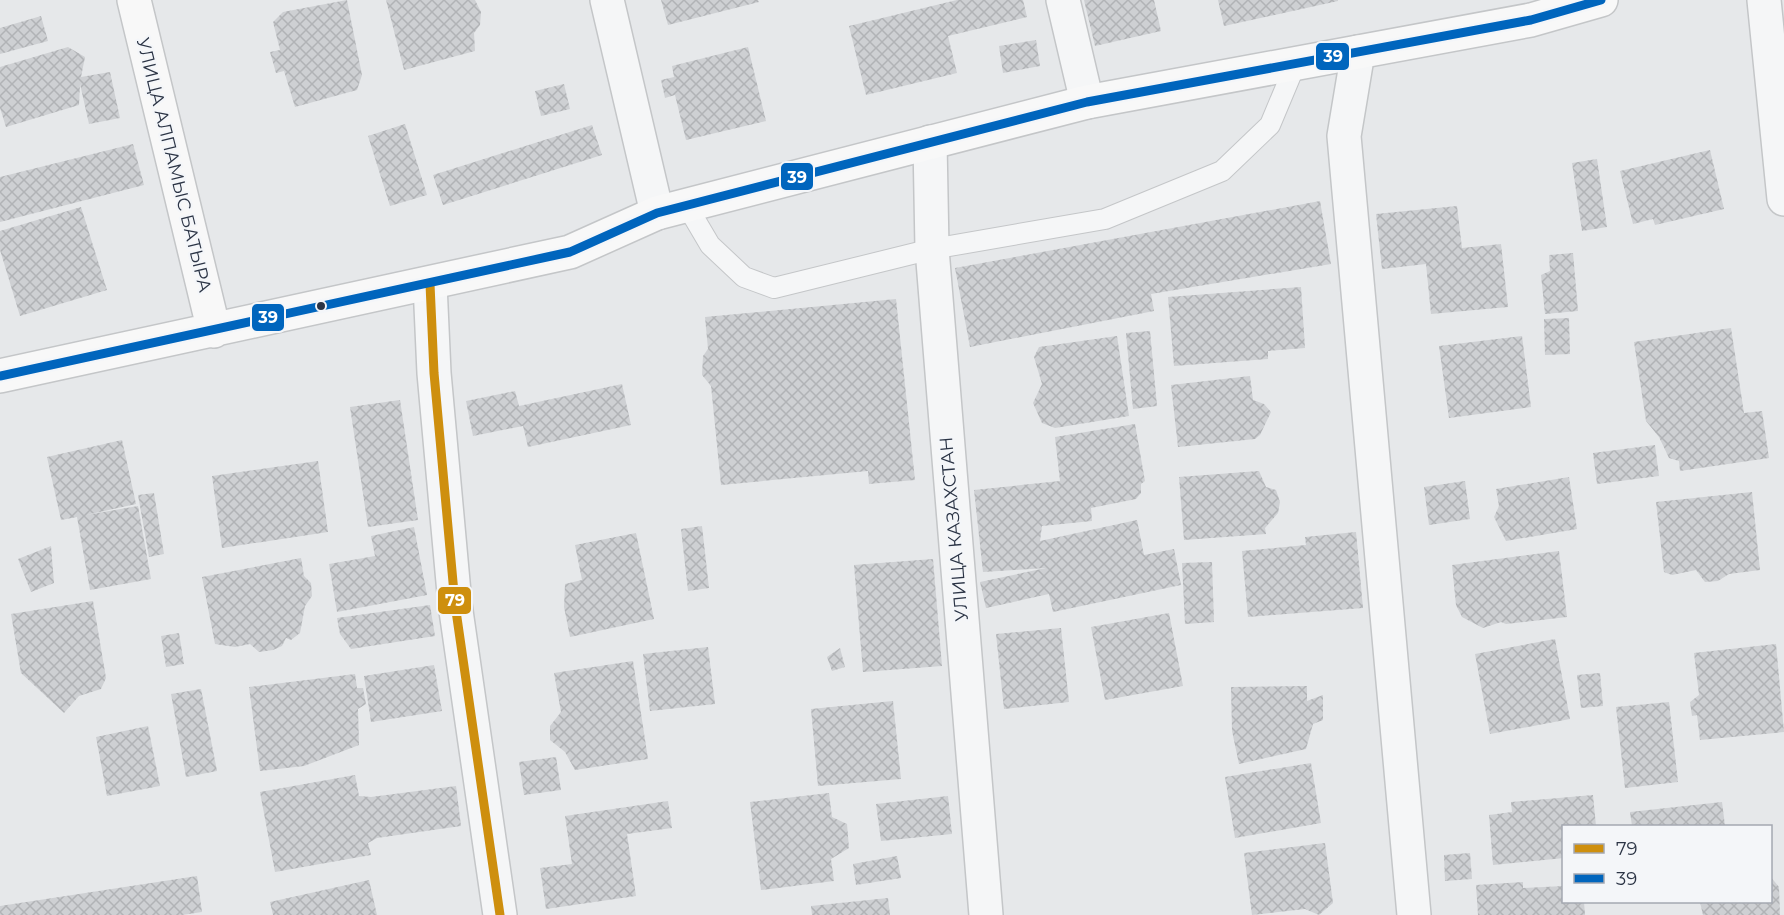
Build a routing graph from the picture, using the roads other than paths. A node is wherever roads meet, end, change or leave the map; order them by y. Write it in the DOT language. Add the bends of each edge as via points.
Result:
graph roads {
  1 [pos="134,0"];
  2 [pos="607,0"];
  3 [pos="1063,0"];
  4 [pos="1601,0"];
  5 [pos="1764,0"];
  6 [pos="1529,10"];
  7 [pos="1359,52"];
  8 [pos="1296,63"];
  9 [pos="1087,102"];
  10 [pos="930,142"];
  11 [pos="1784,199"];
  12 [pos="672,209"];
  13 [pos="932,249"];
  14 [pos="430,284"];
  15 [pos="214,331"];
  16 [pos="0,376"];
  17 [pos="500,915"];
  18 [pos="986,915"];
  19 [pos="1414,915"];
  1 -- 15 [label="street, УЛИЦА АЛПАМЫС БАТЫРА"];
  2 -- 12 [label="street"];
  3 -- 9 [label="street"];
  4 -- 6 [label="street"];
  5 -- 11 [label="street"];
  6 -- 7 [label="street"];
  7 -- 8 [label="street"];
  7 -- 19 [label="street" via="1344,136"];
  8 -- 9 [label="street"];
  8 -- 13 [label="lane" via="1270,125 1222,171 1105,219"];
  9 -- 10 [label="street"];
  10 -- 12 [label="street"];
  10 -- 13 [label="street, УЛИЦА КАЗАХСТАН"];
  12 -- 13 [label="lane" via="744,277 774,288"];
  12 -- 14 [label="street" via="570,252"];
  13 -- 18 [label="street, УЛИЦА КАЗАХСТАН"];
  14 -- 15 [label="street"];
  14 -- 17 [label="street" via="455,604"];
  15 -- 16 [label="street"];
}
